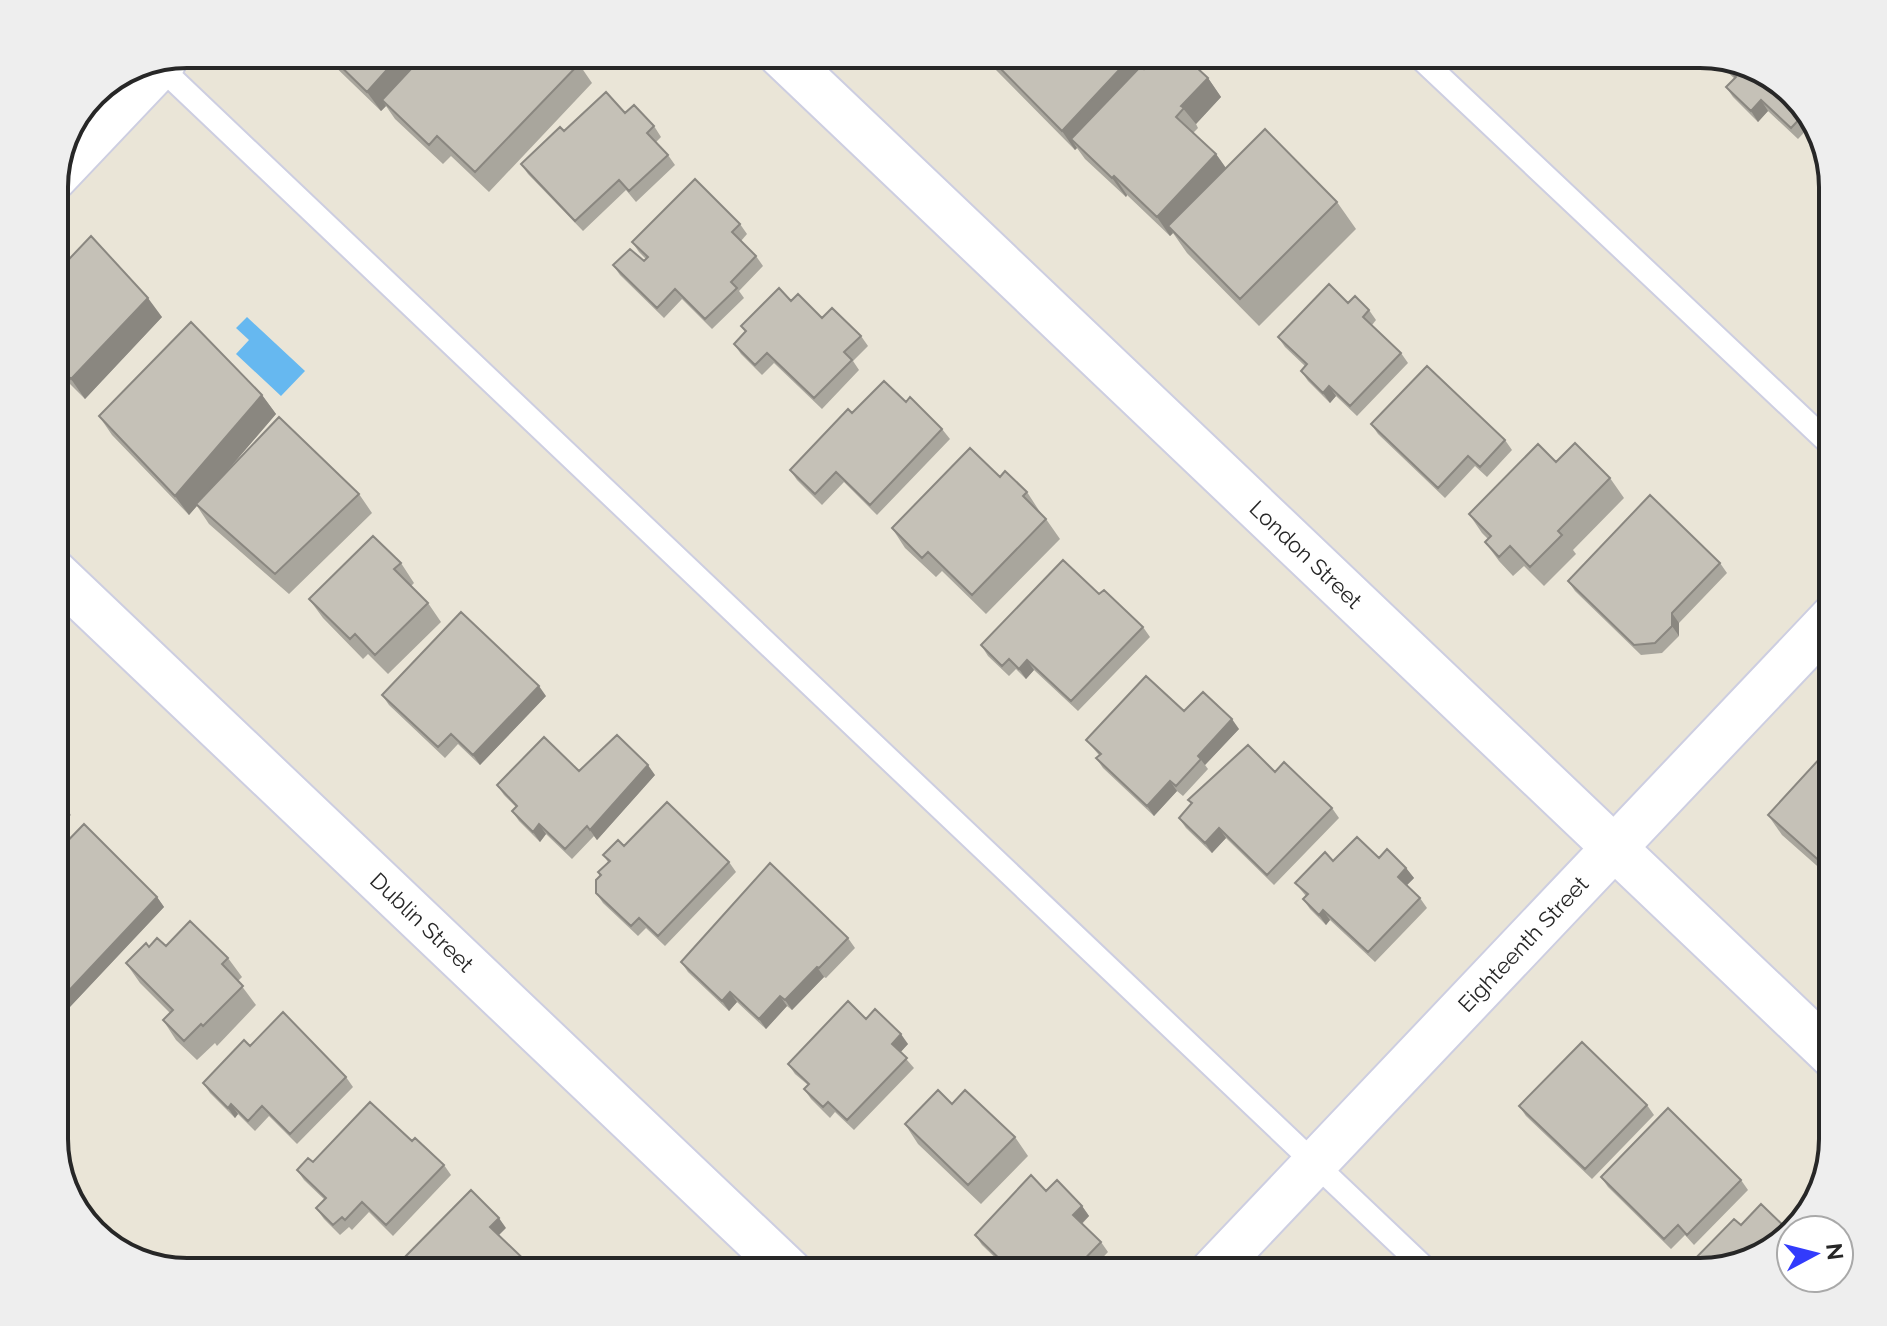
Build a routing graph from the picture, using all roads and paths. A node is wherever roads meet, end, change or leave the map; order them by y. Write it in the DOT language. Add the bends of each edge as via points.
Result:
graph roads {
  1 [pos="795,68"];
  2 [pos="1431,68"];
  3 [pos="165,70"];
  4 [pos="152,74"];
  5 [pos="71,159"];
  6 [pos="1819,434"];
  7 [pos="68,585"];
  8 [pos="1819,632"];
  9 [pos="1614,848"];
  10 [pos="1819,1043"];
  11 [pos="1315,1164"];
  12 [pos="775,1258"];
  13 [pos="1225,1258"];
  14 [pos="1414,1258"];
  1 -- 9 [label="street, London Street"];
  2 -- 6 [label="lane"];
  3 -- 11 [label="lane"];
  4 -- 5 [label="street"];
  7 -- 12 [label="street, Dublin Street"];
  8 -- 9 [label="street, Eighteenth Street"];
  9 -- 10 [label="street, London Street"];
  9 -- 11 [label="street, Eighteenth Street"];
  11 -- 13 [label="street, Eighteenth Street"];
  11 -- 14 [label="lane"];
}
